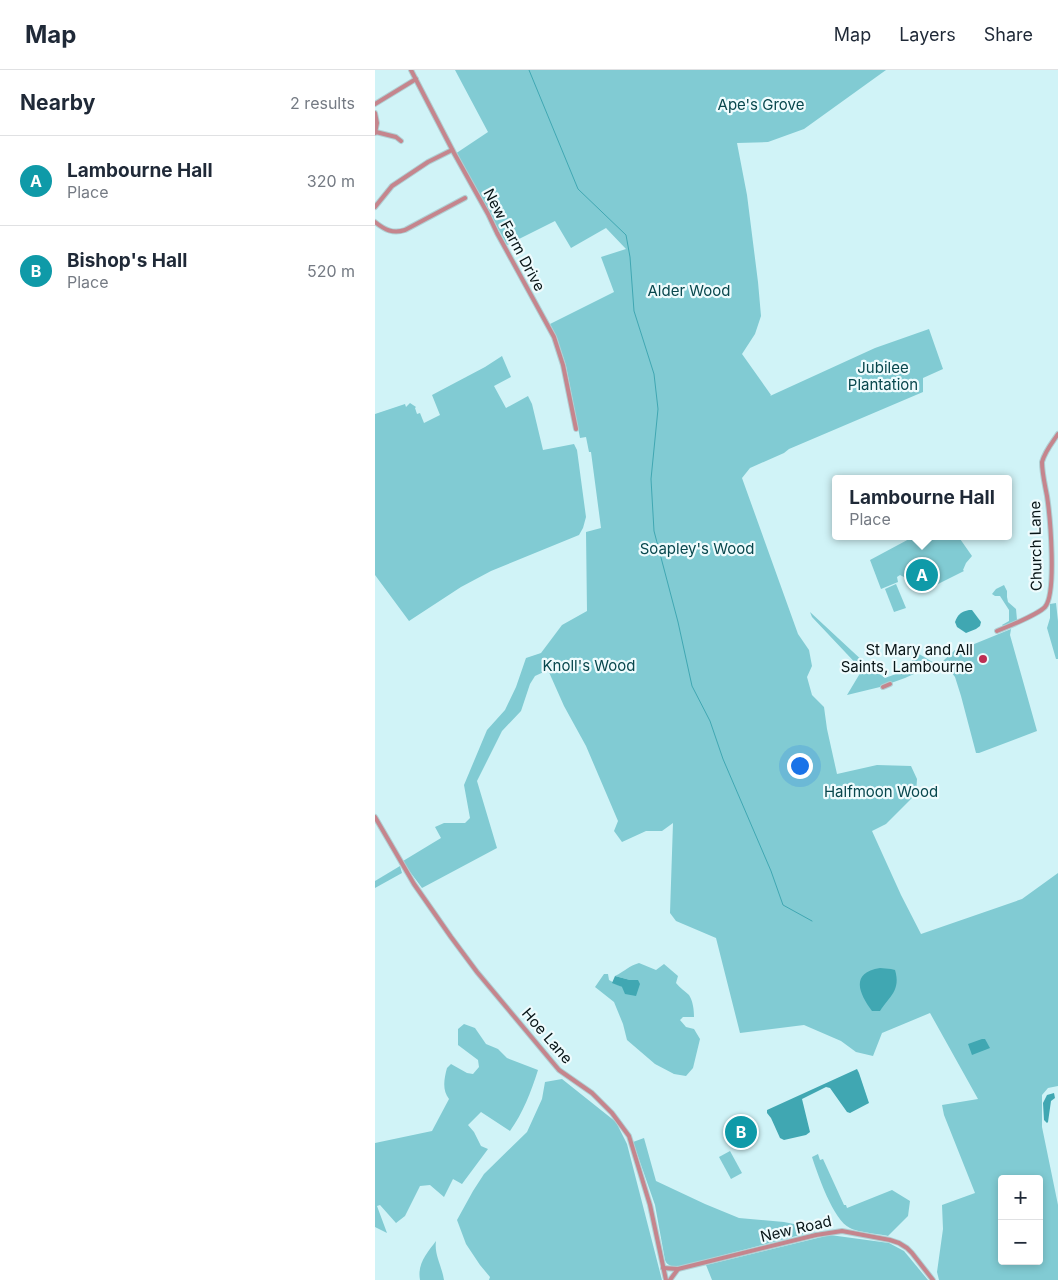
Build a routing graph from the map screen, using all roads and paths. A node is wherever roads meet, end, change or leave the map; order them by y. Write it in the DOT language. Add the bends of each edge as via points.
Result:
graph roads {
  1 [pos="411,70"];
  2 [pos="416,79"];
  3 [pos="375,104"];
  4 [pos="375,113"];
  5 [pos="375,132"];
  6 [pos="401,141"];
  7 [pos="452,150"];
  8 [pos="465,198"];
  9 [pos="375,207"];
  10 [pos="375,222"];
  11 [pos="576,429"];
  12 [pos="1058,434"];
  13 [pos="997,631"];
  14 [pos="891,684"];
  15 [pos="883,687"];
  16 [pos="375,817"];
  17 [pos="663,1268"];
  18 [pos="678,1269"];
  19 [pos="666,1280"];
  20 [pos="670,1280"];
  21 [pos="933,1280"];
  1 -- 2 [label="street, New Farm Drive"];
  2 -- 3 [label="street"];
  2 -- 7 [label="street, New Farm Drive"];
  4 -- 5 [label="street"];
  5 -- 6 [label="street"];
  7 -- 9 [label="street" via="392,186"];
  7 -- 11 [label="street, New Farm Drive" via="554,337"];
  8 -- 10 [label="street" via="399,232 387,230"];
  12 -- 13 [label="street, Church Lane" via="1043,457 1042,466 1052,575 1048,600 1043,608"];
  14 -- 15 [label="street"];
  16 -- 17 [label="street, Hoe Lane" via="414,884 477,972 559,1070 592,1093 629,1136 650,1205"];
  17 -- 18 [label="street, New Road"];
  17 -- 19 [label="street, Hoe Lane"];
  18 -- 20 [label="street"];
  18 -- 21 [label="street, New Road" via="842,1230 899,1243 913,1253"];
}
